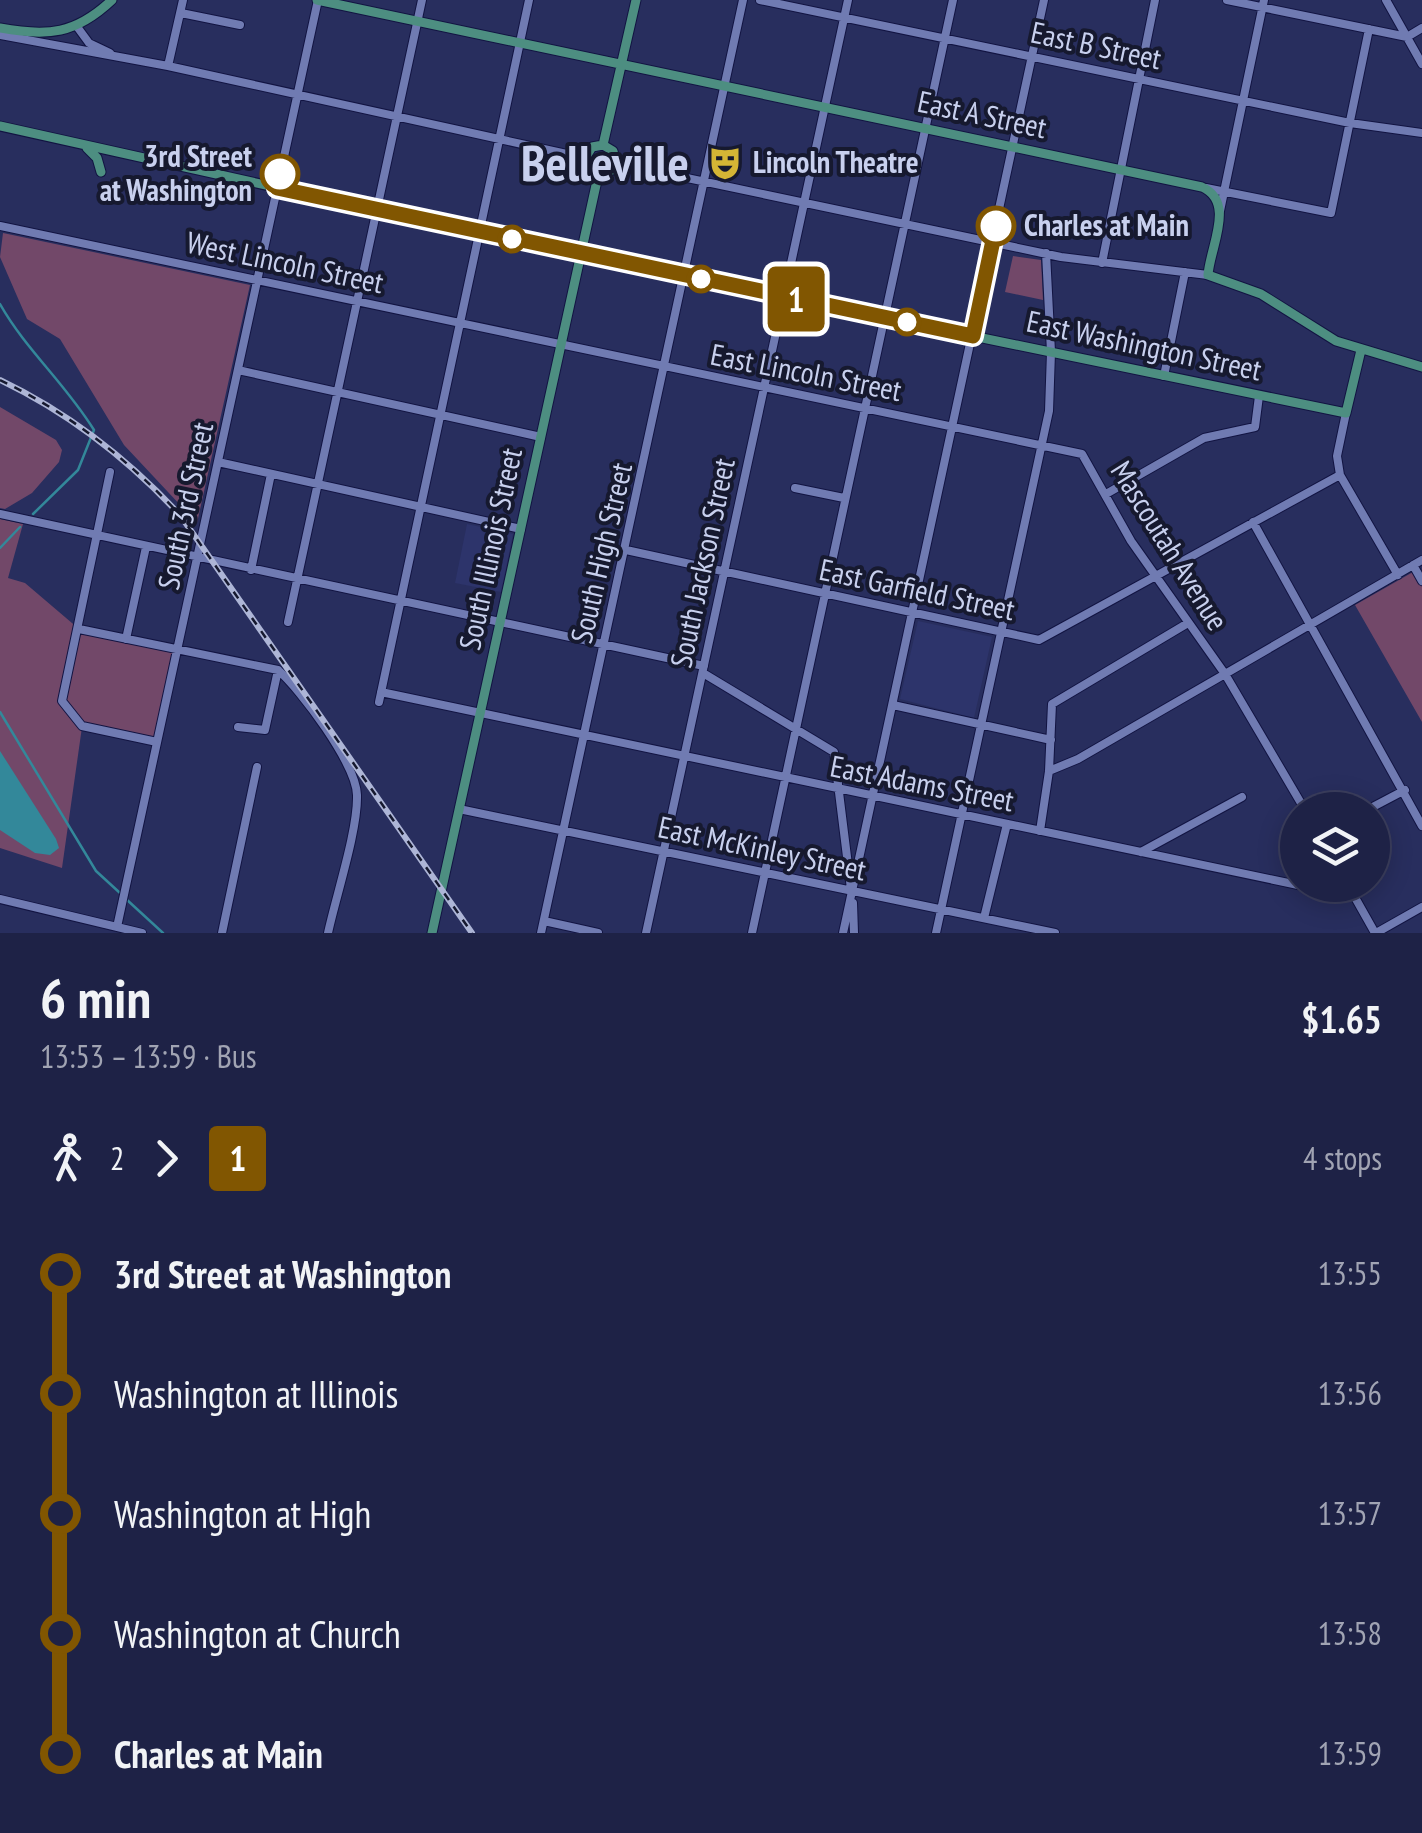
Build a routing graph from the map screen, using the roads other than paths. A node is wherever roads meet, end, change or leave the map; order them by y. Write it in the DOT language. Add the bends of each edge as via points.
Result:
graph roads {
  1 [pos="112,0"];
  2 [pos="184,0"];
  3 [pos="317,0"];
  4 [pos="422,0"];
  5 [pos="529,0"];
  6 [pos="636,0"];
  7 [pos="743,0"];
  8 [pos="760,0"];
  9 [pos="848,0"];
  10 [pos="953,0"];
  11 [pos="1044,0"];
  12 [pos="1155,0"];
  13 [pos="1227,0"];
  14 [pos="1386,0"];
  15 [pos="1264,4"];
  16 [pos="181,13"];
  17 [pos="844,17"];
  18 [pos="417,22"];
  19 [pos="240,25"];
  20 [pos="78,28"];
  21 [pos="1422,28"];
  22 [pos="1369,29"];
  23 [pos="0,31"];
  24 [pos="1407,37"];
  25 [pos="944,38"];
  26 [pos="520,44"];
  27 [pos="114,55"];
  28 [pos="1032,56"];
  29 [pos="1422,64"];
  30 [pos="168,66"];
  31 [pos="622,67"];
  32 [pos="1139,78"];
  33 [pos="724,87"];
  34 [pos="296,94"];
  35 [pos="1246,100"];
  36 [pos="825,108"];
  37 [pos="398,116"];
  38 [pos="1350,123"];
  39 [pos="0,126"];
  40 [pos="924,128"];
  41 [pos="1422,133"];
  42 [pos="498,138"];
  43 [pos="604,145"];
  44 [pos="84,146"];
  45 [pos="1013,146"];
  46 [pos="585,158"];
  47 [pos="616,164"];
  48 [pos="1120,170"];
  49 [pos="101,172"];
  50 [pos="598,176"];
  51 [pos="704,182"];
  52 [pos="277,188"];
  53 [pos="1202,188"];
  54 [pos="1224,192"];
  55 [pos="804,203"];
  56 [pos="377,210"];
  57 [pos="1220,216"];
  58 [pos="902,223"];
  59 [pos="0,226"];
  60 [pos="479,232"];
  61 [pos="993,242"];
  62 [pos="1046,253"];
  63 [pos="580,254"];
  64 [pos="1102,262"];
  65 [pos="1184,272"];
  66 [pos="1208,275"];
  67 [pos="685,276"];
  68 [pos="258,280"];
  69 [pos="785,297"];
  70 [pos="357,302"];
  71 [pos="882,317"];
  72 [pos="460,324"];
  73 [pos="973,336"];
  74 [pos="560,346"];
  75 [pos="1361,350"];
  76 [pos="1052,352"];
  77 [pos="1422,367"];
  78 [pos="666,368"];
  79 [pos="238,370"];
  80 [pos="1164,376"];
  81 [pos="764,389"];
  82 [pos="338,392"];
  83 [pos="1260,396"];
  84 [pos="863,408"];
  85 [pos="440,414"];
  86 [pos="1346,414"];
  87 [pos="953,426"];
  88 [pos="541,436"];
  89 [pos="1042,444"];
  90 [pos="218,462"];
  91 [pos="110,472"];
  92 [pos="271,474"];
  93 [pos="1340,474"];
  94 [pos="318,484"];
  95 [pos="795,488"];
  96 [pos="1106,494"];
  97 [pos="844,498"];
  98 [pos="420,507"];
  99 [pos="0,514"];
  100 [pos="1253,522"];
  101 [pos="521,529"];
  102 [pos="96,536"];
  103 [pos="146,547"];
  104 [pos="626,550"];
  105 [pos="198,558"];
  106 [pos="1418,563"];
  107 [pos="251,570"];
  108 [pos="725,572"];
  109 [pos="1398,575"];
  110 [pos="1156,576"];
  111 [pos="298,580"];
  112 [pos="1422,580"];
  113 [pos="824,593"];
  114 [pos="400,602"];
  115 [pos="913,612"];
  116 [pos="288,622"];
  117 [pos="1188,622"];
  118 [pos="500,623"];
  119 [pos="1312,625"];
  120 [pos="79,629"];
  121 [pos="1002,632"];
  122 [pos="126,639"];
  123 [pos="606,645"];
  124 [pos="178,651"];
  125 [pos="703,669"];
  126 [pos="278,670"];
  127 [pos="1225,674"];
  128 [pos="892,705"];
  129 [pos="480,713"];
  130 [pos="981,725"];
  131 [pos="238,728"];
  132 [pos="795,729"];
  133 [pos="582,737"];
  134 [pos="1051,740"];
  135 [pos="157,742"];
  136 [pos="684,758"];
  137 [pos="257,767"];
  138 [pos="1049,771"];
  139 [pos="784,780"];
  140 [pos="840,790"];
  141 [pos="1405,790"];
  142 [pos="1294,792"];
  143 [pos="873,797"];
  144 [pos="1242,798"];
  145 [pos="1390,798"];
  146 [pos="460,809"];
  147 [pos="962,814"];
  148 [pos="1007,824"];
  149 [pos="1422,826"];
  150 [pos="563,830"];
  151 [pos="1040,831"];
  152 [pos="664,852"];
  153 [pos="1141,852"];
  154 [pos="764,872"];
  155 [pos="1280,882"];
  156 [pos="852,891"];
  157 [pos="0,899"];
  158 [pos="1357,902"];
  159 [pos="1422,907"];
  160 [pos="942,909"];
  161 [pos="984,918"];
  162 [pos="544,921"];
  163 [pos="117,927"];
  164 [pos="1032,931"];
  165 [pos="142,933"];
  166 [pos="222,933"];
  167 [pos="328,933"];
  168 [pos="432,933"];
  169 [pos="542,933"];
  170 [pos="598,933"];
  171 [pos="646,933"];
  172 [pos="752,933"];
  173 [pos="844,933"];
  174 [pos="854,933"];
  175 [pos="936,933"];
  176 [pos="1055,933"];
  177 [pos="1375,933"];
  1 -- 20 [label="main road"];
  2 -- 16 [label="street"];
  3 -- 18 [label="main road, East A Street"];
  3 -- 34 [label="street, South 3rd Street"];
  4 -- 18 [label="street"];
  5 -- 26 [label="street"];
  6 -- 31 [label="main road"];
  7 -- 33 [label="street, South High Street"];
  8 -- 17 [label="street, East B Street"];
  9 -- 17 [label="street, South Jackson Street"];
  10 -- 25 [label="street"];
  11 -- 28 [label="street"];
  12 -- 32 [label="street"];
  13 -- 15 [label="street"];
  14 -- 24 [label="street"];
  15 -- 22 [label="street"];
  15 -- 35 [label="street"];
  16 -- 19 [label="street"];
  16 -- 30 [label="street"];
  17 -- 25 [label="street, East B Street"];
  17 -- 36 [label="street, South Jackson Street"];
  18 -- 26 [label="main road, East A Street"];
  18 -- 37 [label="street"];
  20 -- 23 [label="main road"];
  20 -- 27 [label="street" via="89,43"];
  21 -- 24 [label="street"];
  22 -- 24 [label="street"];
  22 -- 38 [label="street"];
  23 -- 27 [label="street"];
  24 -- 29 [label="street"];
  25 -- 28 [label="street, East B Street"];
  25 -- 40 [label="street"];
  26 -- 31 [label="main road, East A Street"];
  26 -- 42 [label="street"];
  27 -- 30 [label="street"];
  28 -- 32 [label="street, East B Street"];
  28 -- 45 [label="street"];
  30 -- 34 [label="street"];
  31 -- 33 [label="main road, East A Street"];
  31 -- 43 [label="main road"];
  32 -- 35 [label="street, East B Street"];
  32 -- 48 [label="street"];
  33 -- 36 [label="main road, East A Street"];
  33 -- 51 [label="street, South High Street"];
  34 -- 37 [label="street"];
  34 -- 52 [label="street, South 3rd Street"];
  35 -- 38 [label="street, East B Street"];
  35 -- 54 [label="street"];
  36 -- 40 [label="main road, East A Street"];
  36 -- 55 [label="street, South Jackson Street"];
  37 -- 42 [label="street"];
  37 -- 56 [label="street"];
  38 -- 41 [label="street, East B Street"];
  38 -- 54 [label="street, East A Street" via="1331,213"];
  39 -- 44 [label="main road, East Washington Street"];
  40 -- 45 [label="main road, East A Street"];
  40 -- 58 [label="street"];
  42 -- 46 [label="street"];
  42 -- 60 [label="street"];
  43 -- 46 [label="main road" via="592,147"];
  43 -- 47 [label="main road"];
  44 -- 49 [label="main road" via="98,158"];
  44 -- 52 [label="main road, East Washington Street"];
  45 -- 48 [label="main road, East A Street"];
  45 -- 61 [label="street"];
  46 -- 50 [label="main road"];
  47 -- 50 [label="main road"];
  47 -- 51 [label="street"];
  48 -- 53 [label="main road, East A Street"];
  48 -- 64 [label="street"];
  50 -- 63 [label="main road, South Illinois Street"];
  51 -- 55 [label="street"];
  51 -- 67 [label="street, South High Street"];
  52 -- 56 [label="main road, East Washington Street"];
  52 -- 68 [label="street, South 3rd Street"];
  53 -- 54 [label="street, East A Street"];
  53 -- 57 [label="main road" via="1217,197"];
  54 -- 57 [label="street"];
  55 -- 58 [label="street"];
  55 -- 69 [label="street, South Jackson Street"];
  56 -- 60 [label="main road, East Washington Street"];
  56 -- 70 [label="street"];
  57 -- 66 [label="main road"];
  58 -- 61 [label="street"];
  58 -- 71 [label="street"];
  59 -- 68 [label="street, West Lincoln Street"];
  60 -- 63 [label="main road, East Washington Street"];
  60 -- 72 [label="street"];
  61 -- 62 [label="street"];
  61 -- 73 [label="street"];
  62 -- 64 [label="street"];
  62 -- 76 [label="street"];
  63 -- 67 [label="main road, East Washington Street"];
  63 -- 74 [label="main road, South Illinois Street"];
  64 -- 65 [label="street"];
  65 -- 66 [label="street"];
  65 -- 80 [label="street"];
  66 -- 75 [label="main road" via="1261,294 1319,333"];
  67 -- 69 [label="main road, East Washington Street"];
  67 -- 78 [label="street, South High Street"];
  68 -- 70 [label="street, West Lincoln Street"];
  68 -- 79 [label="street, South 3rd Street"];
  69 -- 71 [label="main road, East Washington Street"];
  69 -- 81 [label="street, South Jackson Street"];
  70 -- 72 [label="street, West Lincoln Street"];
  70 -- 82 [label="street"];
  71 -- 73 [label="main road, East Washington Street"];
  71 -- 84 [label="street"];
  72 -- 74 [label="street, West Lincoln Street"];
  72 -- 85 [label="street"];
  73 -- 76 [label="main road, East Washington Street"];
  73 -- 87 [label="street"];
  74 -- 78 [label="street, East Lincoln Street"];
  74 -- 88 [label="main road, South Illinois Street"];
  75 -- 77 [label="main road"];
  75 -- 86 [label="main road"];
  76 -- 80 [label="main road, East Washington Street"];
  76 -- 89 [label="street"];
  78 -- 81 [label="street, East Lincoln Street"];
  78 -- 104 [label="street, South High Street"];
  79 -- 82 [label="street"];
  79 -- 90 [label="street, South 3rd Street"];
  80 -- 83 [label="main road, East Washington Street"];
  81 -- 84 [label="street, East Lincoln Street"];
  81 -- 108 [label="street, South Jackson Street"];
  82 -- 85 [label="street"];
  82 -- 94 [label="street"];
  83 -- 86 [label="main road, East Washington Street"];
  83 -- 96 [label="street" via="1255,427 1204,438"];
  84 -- 87 [label="street, East Lincoln Street"];
  84 -- 97 [label="street"];
  85 -- 88 [label="street"];
  85 -- 98 [label="street"];
  86 -- 93 [label="street"];
  87 -- 89 [label="street, East Lincoln Street"];
  87 -- 115 [label="street"];
  88 -- 101 [label="main road, South Illinois Street"];
  89 -- 96 [label="street, Mascoutah Avenue" via="1082,454"];
  89 -- 121 [label="street"];
  90 -- 92 [label="street"];
  90 -- 105 [label="street, South 3rd Street"];
  91 -- 102 [label="street"];
  92 -- 94 [label="street"];
  92 -- 107 [label="street"];
  93 -- 100 [label="street, East Garfield Street"];
  93 -- 109 [label="street"];
  94 -- 98 [label="street"];
  94 -- 111 [label="street"];
  95 -- 97 [label="street"];
  96 -- 110 [label="street, Mascoutah Avenue"];
  97 -- 113 [label="street"];
  98 -- 101 [label="street"];
  98 -- 114 [label="street"];
  99 -- 102 [label="street"];
  100 -- 110 [label="street, East Garfield Street"];
  100 -- 119 [label="street"];
  101 -- 118 [label="main road, South Illinois Street"];
  102 -- 103 [label="street"];
  102 -- 120 [label="street"];
  103 -- 105 [label="street"];
  103 -- 122 [label="street"];
  104 -- 108 [label="street, East Garfield Street"];
  104 -- 123 [label="street, South High Street"];
  105 -- 107 [label="street"];
  105 -- 124 [label="street, South 3rd Street"];
  106 -- 109 [label="street"];
  106 -- 112 [label="street"];
  107 -- 111 [label="street"];
  108 -- 113 [label="street, East Garfield Street"];
  108 -- 125 [label="street, South Jackson Street"];
  109 -- 119 [label="street"];
  110 -- 117 [label="street, Mascoutah Avenue"];
  110 -- 121 [label="street, East Garfield Street" via="1038,640"];
  111 -- 114 [label="street"];
  111 -- 116 [label="street"];
  113 -- 115 [label="street, East Garfield Street"];
  113 -- 132 [label="street"];
  114 -- 118 [label="street"];
  114 -- 129 [label="street, East Adams Street" via="380,697"];
  115 -- 121 [label="street, East Garfield Street"];
  115 -- 128 [label="street"];
  117 -- 127 [label="street, Mascoutah Avenue"];
  117 -- 134 [label="street" via="1055,700"];
  118 -- 123 [label="street"];
  118 -- 129 [label="main road, South Illinois Street"];
  119 -- 127 [label="street"];
  119 -- 141 [label="street"];
  120 -- 122 [label="street"];
  120 -- 135 [label="street" via="63,703 78,724"];
  121 -- 130 [label="street"];
  122 -- 124 [label="street"];
  123 -- 125 [label="street"];
  123 -- 133 [label="street, South High Street"];
  124 -- 126 [label="street"];
  124 -- 135 [label="street, South 3rd Street"];
  125 -- 132 [label="street"];
  125 -- 136 [label="street, South Jackson Street"];
  126 -- 131 [label="street" via="265,730"];
  126 -- 167 [label="street" via="325,730 357,794"];
  127 -- 138 [label="street"];
  127 -- 142 [label="street, Mascoutah Avenue"];
  128 -- 130 [label="street"];
  128 -- 143 [label="street"];
  129 -- 133 [label="street, East Adams Street"];
  129 -- 146 [label="main road, South Illinois Street"];
  130 -- 134 [label="street"];
  130 -- 147 [label="street"];
  132 -- 139 [label="street"];
  132 -- 140 [label="street" via="834,752"];
  133 -- 136 [label="street, East Adams Street"];
  133 -- 150 [label="street, South High Street"];
  134 -- 138 [label="street"];
  135 -- 163 [label="street, South 3rd Street"];
  136 -- 139 [label="street, East Adams Street"];
  136 -- 152 [label="street, South Jackson Street"];
  137 -- 166 [label="street"];
  138 -- 151 [label="street"];
  139 -- 140 [label="street, East Adams Street"];
  139 -- 154 [label="street"];
  140 -- 143 [label="street, East Adams Street"];
  140 -- 156 [label="street"];
  141 -- 145 [label="street"];
  141 -- 149 [label="street"];
  143 -- 147 [label="street, East Adams Street"];
  143 -- 156 [label="street"];
  144 -- 153 [label="street"];
  146 -- 150 [label="street, East McKinley Street"];
  146 -- 168 [label="main road, South Illinois Street"];
  147 -- 148 [label="street, East Adams Street"];
  147 -- 160 [label="street"];
  148 -- 151 [label="street, East Adams Street"];
  148 -- 161 [label="street"];
  150 -- 152 [label="street, East McKinley Street"];
  150 -- 162 [label="street, South High Street"];
  151 -- 153 [label="street, East Adams Street"];
  152 -- 154 [label="street, East McKinley Street"];
  152 -- 171 [label="street, South Jackson Street"];
  153 -- 155 [label="street, East Adams Street"];
  154 -- 156 [label="street, East McKinley Street"];
  154 -- 172 [label="street"];
  156 -- 160 [label="street, East McKinley Street"];
  156 -- 173 [label="street"];
  156 -- 174 [label="street"];
  157 -- 163 [label="street"];
  158 -- 177 [label="street"];
  159 -- 177 [label="street"];
  160 -- 161 [label="street, East McKinley Street"];
  160 -- 175 [label="street"];
  161 -- 164 [label="street, East McKinley Street"];
  162 -- 169 [label="street, South High Street"];
  162 -- 170 [label="street"];
  163 -- 165 [label="street"];
  164 -- 176 [label="street, East McKinley Street"];
}
